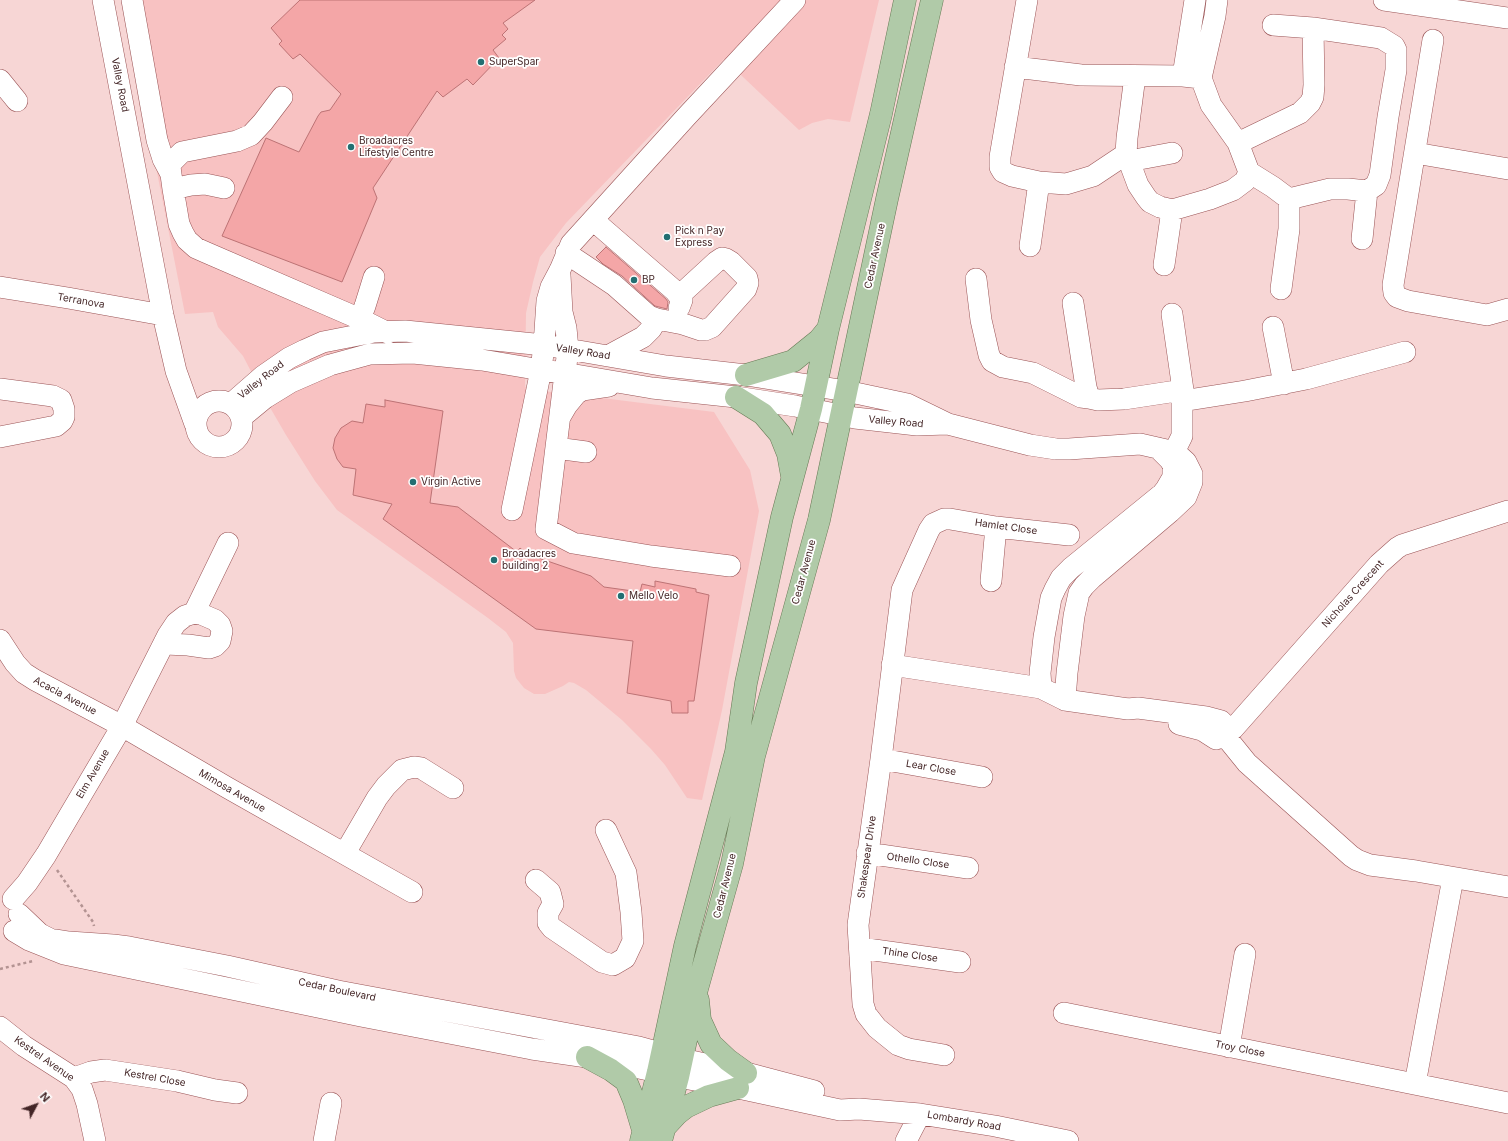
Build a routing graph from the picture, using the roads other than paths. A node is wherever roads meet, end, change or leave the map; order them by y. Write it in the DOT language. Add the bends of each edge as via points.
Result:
graph roads {
  1 [pos="103,0"];
  2 [pos="132,0"];
  3 [pos="795,0"];
  4 [pos="905,0"];
  5 [pos="932,0"];
  6 [pos="1027,0"];
  7 [pos="1195,0"];
  8 [pos="1233,0"];
  9 [pos="1384,0"];
  10 [pos="1216,8"];
  11 [pos="1508,18"];
  12 [pos="1273,25"];
  13 [pos="1313,28"];
  14 [pos="1433,40"];
  15 [pos="1015,67"];
  16 [pos="1135,76"];
  17 [pos="1192,77"];
  18 [pos="0,80"];
  19 [pos="282,97"];
  20 [pos="17,101"];
  21 [pos="1238,143"];
  22 [pos="1172,153"];
  23 [pos="1415,153"];
  24 [pos="1128,158"];
  25 [pos="1508,169"];
  26 [pos="1250,172"];
  27 [pos="172,182"];
  28 [pos="1039,182"];
  29 [pos="224,188"];
  30 [pos="1367,192"];
  31 [pos="1289,199"];
  32 [pos="1172,210"];
  33 [pos="593,220"];
  34 [pos="1362,239"];
  35 [pos="1030,246"];
  36 [pos="563,262"];
  37 [pos="1164,265"];
  38 [pos="374,277"];
  39 [pos="976,278"];
  40 [pos="0,287"];
  41 [pos="1281,289"];
  42 [pos="679,296"];
  43 [pos="1073,303"];
  44 [pos="1508,309"];
  45 [pos="1172,314"];
  46 [pos="163,315"];
  47 [pos="360,319"];
  48 [pos="661,323"];
  49 [pos="1273,327"];
  50 [pos="828,329"];
  51 [pos="388,332"];
  52 [pos="544,345"];
  53 [pos="568,349"];
  54 [pos="1405,352"];
  55 [pos="393,353"];
  56 [pos="608,356"];
  57 [pos="666,366"];
  58 [pos="541,370"];
  59 [pos="564,372"];
  60 [pos="746,375"];
  61 [pos="180,381"];
  62 [pos="622,383"];
  63 [pos="1284,384"];
  64 [pos="816,386"];
  65 [pos="0,389"];
  66 [pos="846,390"];
  67 [pos="1183,396"];
  68 [pos="736,397"];
  69 [pos="1089,398"];
  70 [pos="228,408"];
  71 [pos="811,409"];
  72 [pos="841,415"];
  73 [pos="559,420"];
  74 [pos="195,424"];
  75 [pos="948,424"];
  76 [pos="0,437"];
  77 [pos="556,448"];
  78 [pos="586,452"];
  79 [pos="1168,453"];
  80 [pos="793,480"];
  81 [pos="512,510"];
  82 [pos="1508,511"];
  83 [pos="944,519"];
  84 [pos="996,527"];
  85 [pos="1069,535"];
  86 [pos="228,543"];
  87 [pos="1090,551"];
  88 [pos="730,566"];
  89 [pos="1104,569"];
  90 [pos="991,581"];
  91 [pos="194,613"];
  92 [pos="0,640"];
  93 [pos="165,644"];
  94 [pos="892,665"];
  95 [pos="1041,688"];
  96 [pos="1066,700"];
  97 [pos="122,726"];
  98 [pos="1226,734"];
  99 [pos="881,760"];
  100 [pos="982,777"];
  101 [pos="453,788"];
  102 [pos="606,830"];
  103 [pos="345,853"];
  104 [pos="868,853"];
  105 [pos="968,868"];
  106 [pos="1453,878"];
  107 [pos="536,880"];
  108 [pos="1508,887"];
  109 [pos="412,892"];
  110 [pos="9,915"];
  111 [pos="860,948"];
  112 [pos="1245,954"];
  113 [pos="206,962"];
  114 [pos="960,962"];
  115 [pos="201,983"];
  116 [pos="697,989"];
  117 [pos="1064,1013"];
  118 [pos="0,1027"];
  119 [pos="1229,1047"];
  120 [pos="944,1054"];
  121 [pos="587,1057"];
  122 [pos="670,1065"];
  123 [pos="74,1078"];
  124 [pos="742,1080"];
  125 [pos="1415,1084"];
  126 [pos="237,1093"];
  127 [pos="330,1103"];
  128 [pos="1508,1103"];
  129 [pos="920,1114"];
  130 [pos="994,1134"];
  131 [pos="652,1135"];
  132 [pos="95,1141"];
  133 [pos="324,1141"];
  134 [pos="906,1141"];
  135 [pos="1068,1141"];
  1 -- 46 [label="street, Valley Road"];
  2 -- 27 [label="street" via="157,140"];
  3 -- 33 [label="street"];
  4 -- 50 [label="main road, Cedar Avenue" via="881,114"];
  5 -- 66 [label="main road, Cedar Avenue"];
  6 -- 15 [label="street"];
  7 -- 17 [label="street"];
  8 -- 10 [label="street" via="1220,9"];
  9 -- 11 [label="street"];
  10 -- 17 [label="street"];
  12 -- 13 [label="street"];
  13 -- 21 [label="street" via="1314,85 1310,104 1300,112"];
  13 -- 30 [label="street" via="1381,38 1396,50 1396,70 1380,175 1376,185"];
  14 -- 23 [label="street"];
  15 -- 16 [label="street" via="1081,75"];
  15 -- 28 [label="street" via="1000,167 1003,172 1012,176"];
  16 -- 17 [label="street"];
  16 -- 24 [label="street"];
  17 -- 21 [label="street"];
  18 -- 20 [label="street"];
  19 -- 27 [label="street" via="251,135 237,141 182,152 172,162"];
  21 -- 26 [label="street"];
  22 -- 24 [label="street"];
  23 -- 25 [label="street"];
  23 -- 44 [label="street" via="1393,285 1394,293 1408,301 1482,315"];
  24 -- 28 [label="street" via="1093,176 1066,184"];
  24 -- 32 [label="street" via="1138,185 1150,202"];
  26 -- 31 [label="street"];
  26 -- 32 [label="street" via="1233,190"];
  27 -- 29 [label="street"];
  27 -- 47 [label="street" via="179,224 187,240 196,248"];
  28 -- 35 [label="street"];
  30 -- 31 [label="street" via="1330,189"];
  30 -- 34 [label="street"];
  31 -- 41 [label="street" via="1289,229"];
  32 -- 37 [label="street"];
  33 -- 36 [label="street" via="575,239"];
  33 -- 42 [label="street"];
  36 -- 48 [label="street" via="614,285 649,316"];
  36 -- 52 [label="street" via="550,287"];
  36 -- 53 [label="street" via="562,312"];
  38 -- 47 [label="street"];
  39 -- 69 [label="street" via="981,320 992,361 1003,367 1033,373 1081,397"];
  40 -- 46 [label="street, Terranova"];
  42 -- 48 [label="street" via="682,300"];
  42 -- 48 [label="street" via="722,258 731,262 747,278 746,289 709,329"];
  43 -- 69 [label="street"];
  45 -- 67 [label="street"];
  46 -- 61 [label="street, Valley Road"];
  47 -- 51 [label="street"];
  48 -- 56 [label="street" via="643,337"];
  48 -- 57 [label="street" via="655,344"];
  49 -- 63 [label="street"];
  50 -- 60 [label="main road" via="819,340 793,361"];
  50 -- 64 [label="main road, Cedar Avenue"];
  51 -- 52 [label="street, Valley Road" via="435,333"];
  51 -- 55 [label="street"];
  51 -- 70 [label="street, Valley Road" via="374,332 323,342 305,350 263,376"];
  52 -- 53 [label="street, Valley Road"];
  52 -- 58 [label="street"];
  53 -- 56 [label="street, Valley Road"];
  53 -- 59 [label="street"];
  54 -- 63 [label="street"];
  55 -- 58 [label="street, Valley Road" via="444,355"];
  55 -- 70 [label="street, Valley Road" via="370,354 330,365 291,382 272,394"];
  56 -- 57 [label="street, Valley Road"];
  57 -- 60 [label="street, Valley Road"];
  58 -- 59 [label="street, Valley Road"];
  58 -- 81 [label="street"];
  59 -- 62 [label="street, Valley Road"];
  59 -- 73 [label="street"];
  60 -- 64 [label="street, Valley Road"];
  61 -- 70 [label="street" via="196,395"];
  61 -- 74 [label="street, Valley Road"];
  62 -- 68 [label="street, Valley Road"];
  62 -- 73 [label="street" via="582,390 572,398"];
  63 -- 67 [label="street"];
  64 -- 66 [label="street, Valley Road"];
  64 -- 71 [label="main road, Cedar Avenue"];
  65 -- 76 [label="street" via="53,396 61,400 64,409 64,417 56,426"];
  66 -- 72 [label="main road, Cedar Avenue"];
  66 -- 75 [label="street, Valley Road" via="907,404"];
  67 -- 69 [label="street" via="1098,400"];
  67 -- 79 [label="street" via="1182,436"];
  68 -- 71 [label="street, Valley Road"];
  68 -- 80 [label="main road" via="763,414 780,434 788,454"];
  70 -- 74 [label="street" via="205,405 199,411"];
  70 -- 74 [label="street" via="242,426 238,438 228,446 214,448 207,444 196,432"];
  71 -- 72 [label="street, Valley Road"];
  71 -- 80 [label="main road, Cedar Avenue"];
  72 -- 75 [label="street, Valley Road" via="904,424"];
  72 -- 116 [label="main road, Cedar Avenue" via="819,520 754,756 732,864"];
  73 -- 77 [label="street"];
  75 -- 79 [label="street, Valley Road" via="1056,449 1140,444"];
  77 -- 78 [label="street"];
  77 -- 88 [label="street" via="546,529 581,545"];
  79 -- 87 [label="street" via="1174,471 1162,494"];
  79 -- 89 [label="street" via="1186,462 1192,474 1192,482 1186,496"];
  80 -- 122 [label="main road, Cedar Avenue" via="782,517 746,683 736,752 685,946"];
  82 -- 98 [label="street, Nicholas Crescent" via="1397,548 1379,564"];
  83 -- 84 [label="street, Hamlet Close"];
  83 -- 94 [label="street, Shakespear Drive" via="933,524 929,530 903,586"];
  84 -- 85 [label="street, Hamlet Close"];
  84 -- 90 [label="street"];
  86 -- 91 [label="street"];
  87 -- 89 [label="street"];
  87 -- 95 [label="street" via="1061,578 1051,598 1040,673"];
  89 -- 96 [label="street" via="1084,586 1076,601"];
  91 -- 93 [label="street, Elm Avenue" via="176,623"];
  91 -- 93 [label="street" via="207,615 220,625 220,641 209,648"];
  92 -- 97 [label="street, Acacia Avenue" via="15,663 35,680"];
  93 -- 97 [label="street, Elm Avenue"];
  94 -- 95 [label="street"];
  94 -- 99 [label="street, Shakespear Drive"];
  95 -- 96 [label="street"];
  96 -- 98 [label="street" via="1221,721"];
  97 -- 103 [label="street, Mimosa Avenue"];
  97 -- 110 [label="street, Elm Avenue"];
  98 -- 106 [label="street" via="1247,762 1350,856 1370,865"];
  99 -- 100 [label="street, Lear Close"];
  99 -- 104 [label="street, Shakespear Drive"];
  101 -- 103 [label="street" via="421,768 402,770 381,792"];
  102 -- 107 [label="street" via="626,873 633,941 625,958 613,965 602,962 552,928 548,924 548,913 553,904 550,892"];
  103 -- 109 [label="street, Mimosa Avenue"];
  104 -- 105 [label="street, Othello Close"];
  104 -- 111 [label="street, Shakespear Drive" via="858,925"];
  106 -- 108 [label="street"];
  106 -- 125 [label="street"];
  110 -- 113 [label="street, Cedar Boulevard" via="50,939 121,946"];
  110 -- 115 [label="street, Cedar Boulevard" via="34,942 64,954"];
  111 -- 114 [label="street, Thine Close"];
  111 -- 120 [label="street, Shakespear Drive" via="863,1004 866,1014 876,1028 898,1045"];
  112 -- 119 [label="street"];
  113 -- 115 [label="street"];
  113 -- 122 [label="street, Cedar Boulevard" via="338,991 639,1047"];
  115 -- 121 [label="street, Cedar Boulevard" via="532,1049"];
  116 -- 122 [label="main road, Cedar Avenue"];
  116 -- 124 [label="main road" via="700,1020 711,1044 728,1060"];
  117 -- 119 [label="street, Troy Close"];
  118 -- 123 [label="street, Kestrel Avenue" via="24,1046"];
  119 -- 125 [label="street, Troy Close"];
  121 -- 122 [label="street, Cedar Boulevard"];
  121 -- 131 [label="main road" via="626,1081"];
  122 -- 124 [label="street, Lombardy Road"];
  122 -- 131 [label="main road, Cedar Avenue"];
  123 -- 126 [label="street, Kestrel Close" via="95,1070 110,1070"];
  123 -- 132 [label="street, Kestrel Avenue" via="82,1089 87,1104"];
  124 -- 129 [label="street, Lombardy Road" via="815,1091 859,1109"];
  124 -- 131 [label="main road" via="686,1107"];
  125 -- 128 [label="street, Troy Close"];
  127 -- 133 [label="street"];
  129 -- 130 [label="street, Lombardy Road"];
  129 -- 134 [label="street"];
  130 -- 135 [label="street, Lombardy Road"];
}
